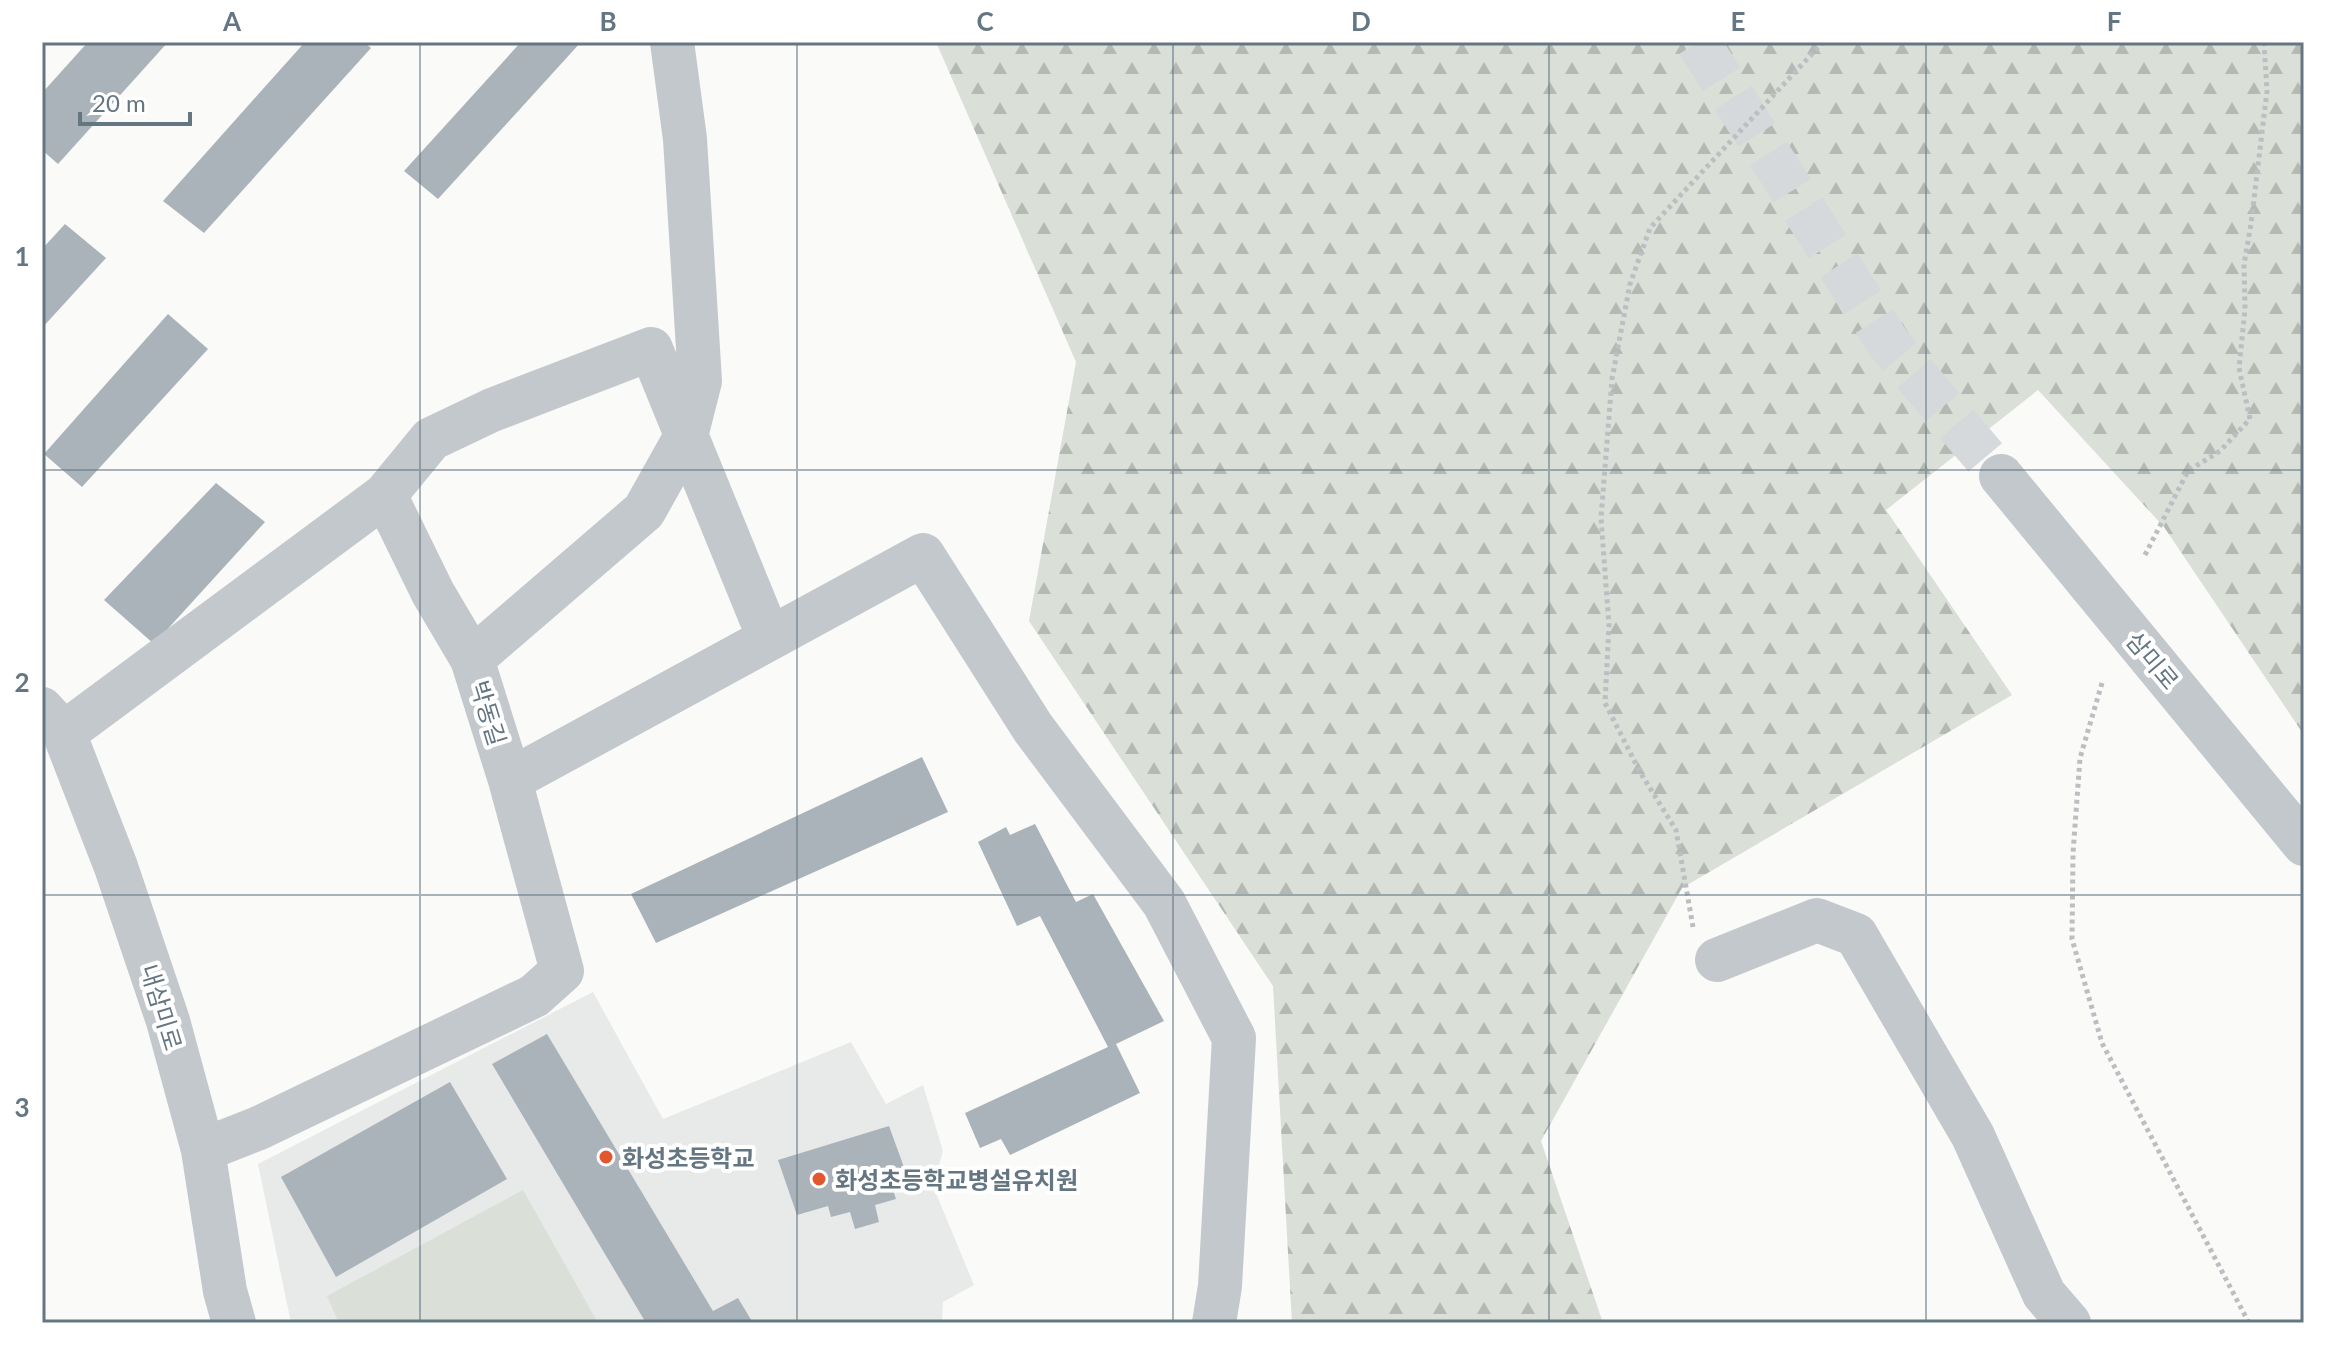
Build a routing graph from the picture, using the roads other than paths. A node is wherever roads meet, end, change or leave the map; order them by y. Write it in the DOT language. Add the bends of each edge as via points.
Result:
graph roads {
  1 [pos="672,42"];
  2 [pos="686,436"];
  3 [pos="2001,476"];
  4 [pos="385,495"];
  5 [pos="769,638"];
  6 [pos="472,659"];
  7 [pos="53,721"];
  8 [pos="510,780"];
  9 [pos="2304,844"];
  10 [pos="1717,960"];
  11 [pos="203,1150"];
  12 [pos="234,1323"];
  13 [pos="1214,1323"];
  14 [pos="2069,1323"];
  1 -- 2 [label="street, 박동길" via="685,139 700,381"];
  2 -- 4 [label="street" via="651,349 431,439"];
  2 -- 5 [label="street"];
  2 -- 6 [label="street, 박동길" via="644,511"];
  3 -- 9 [label="street, 삼미로"];
  4 -- 6 [label="street"];
  4 -- 7 [label="street"];
  5 -- 8 [label="street"];
  5 -- 13 [label="street" via="923,555 1033,728 1164,903 1234,1038"];
  6 -- 8 [label="street, 박동길"];
  7 -- 11 [label="street, 내삼미로" via="116,867 168,1021"];
  8 -- 11 [label="street, 박동길" via="562,971 534,996"];
  10 -- 14 [label="street" via="1817,920 1856,935 1973,1136 2044,1294"];
  11 -- 12 [label="street, 내삼미로"];
}
